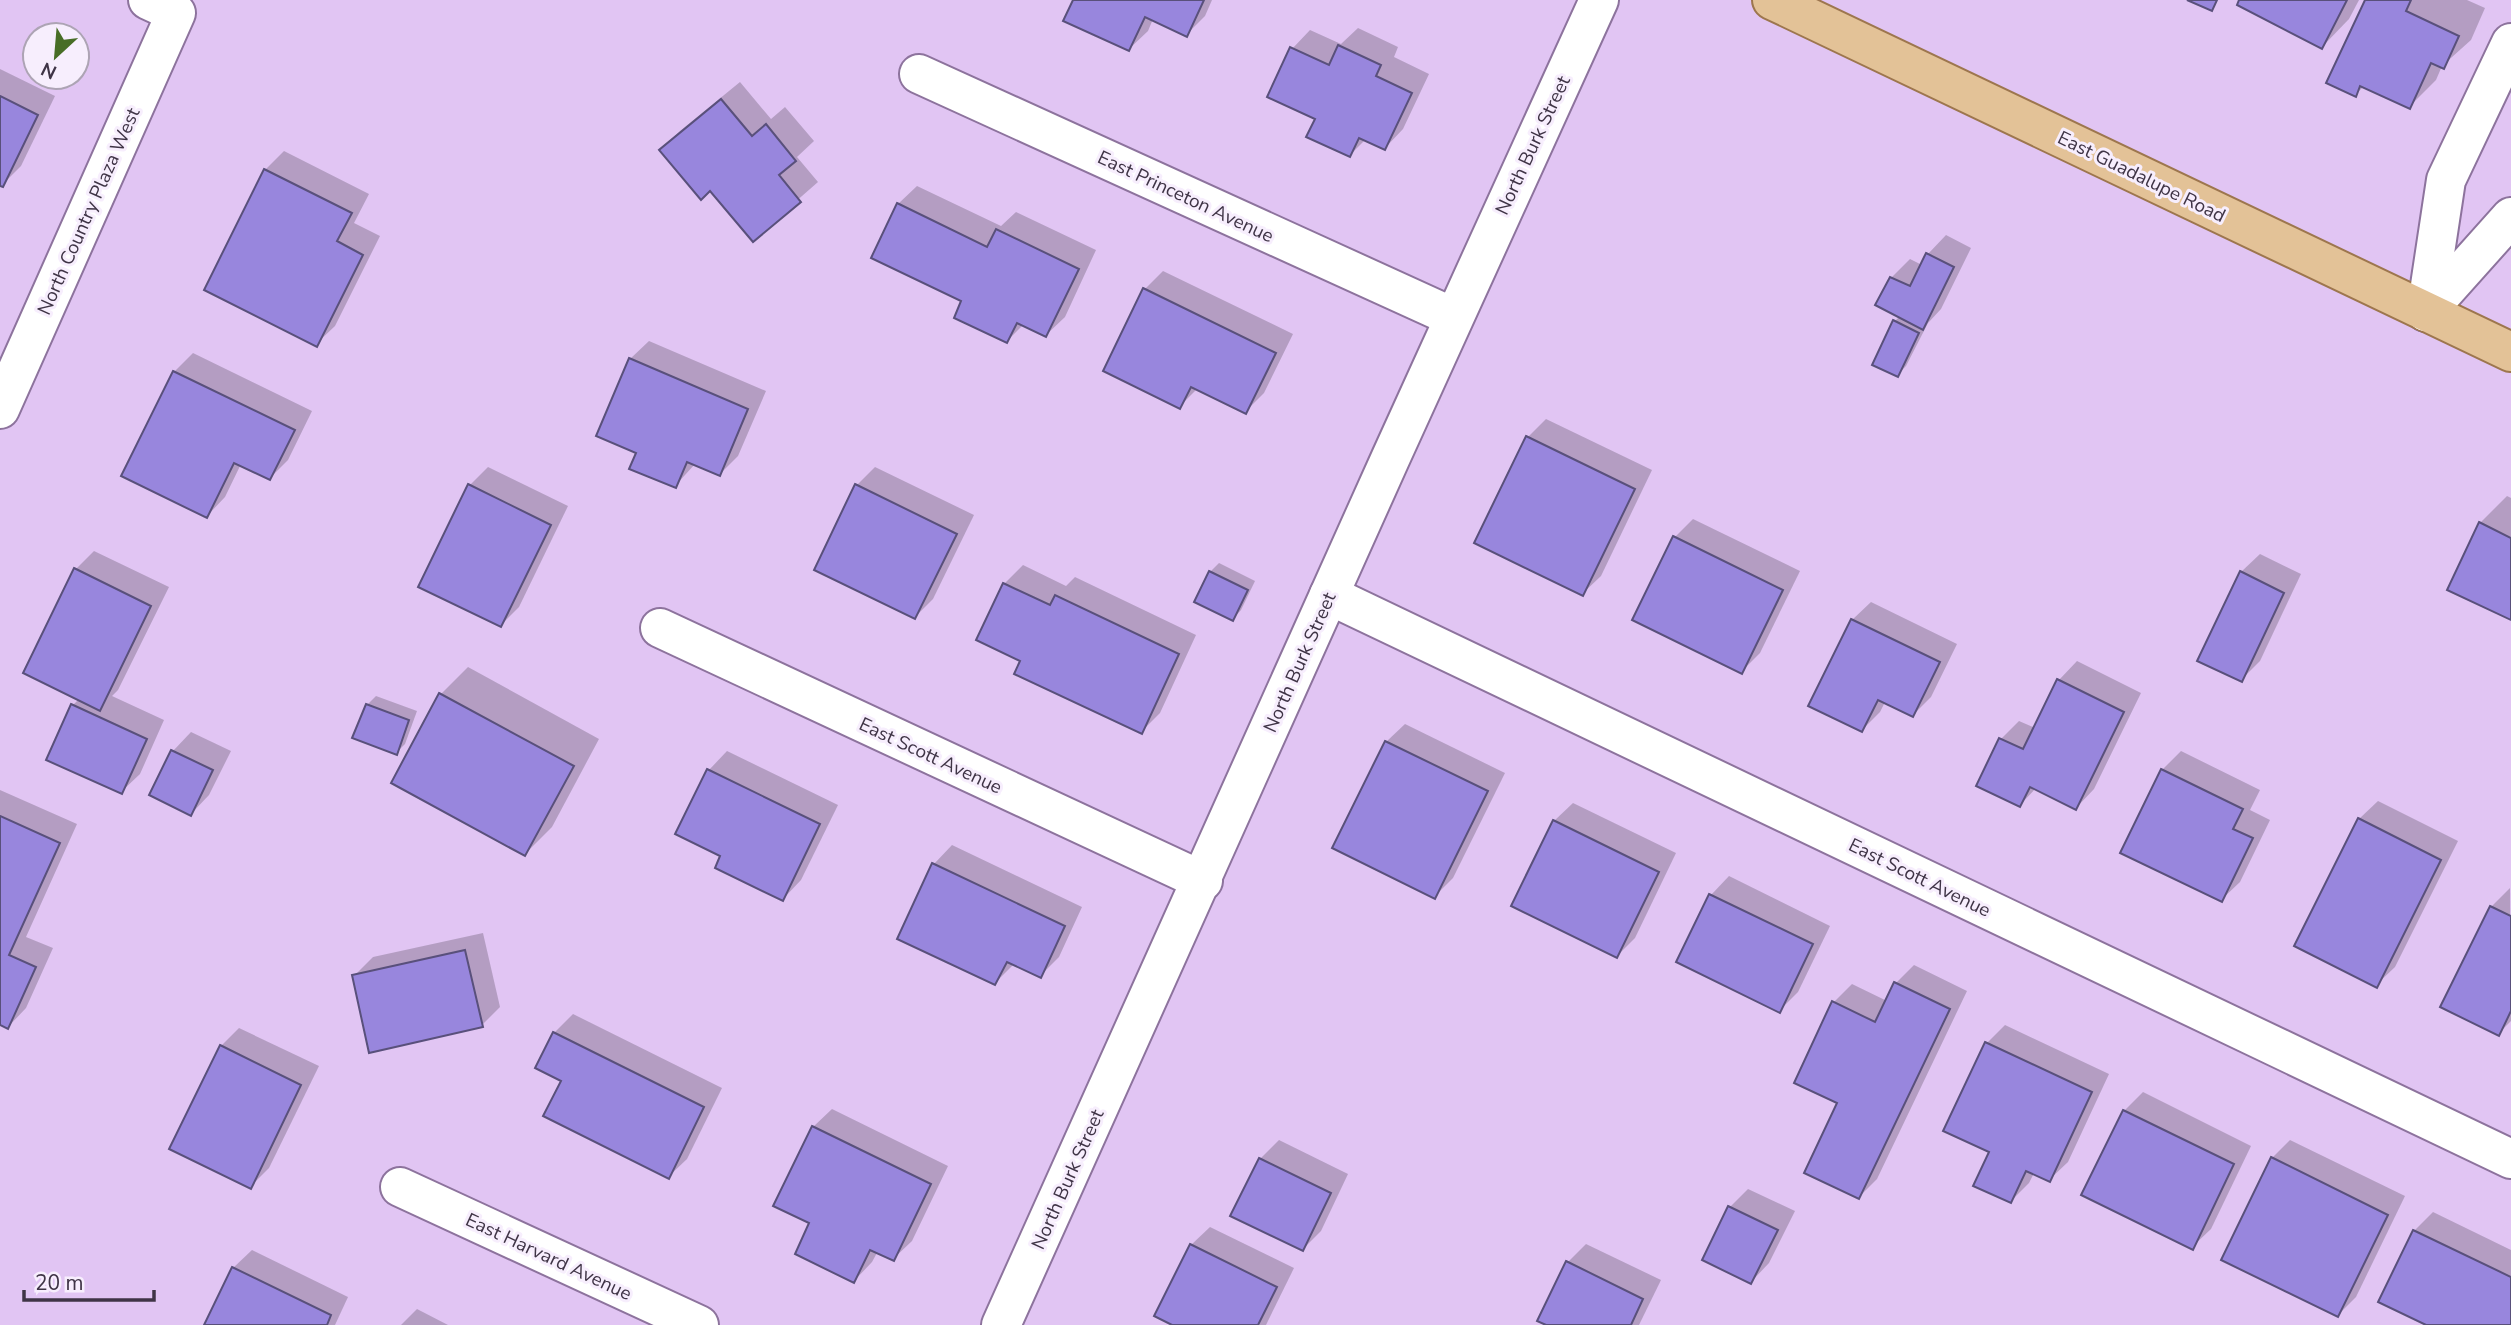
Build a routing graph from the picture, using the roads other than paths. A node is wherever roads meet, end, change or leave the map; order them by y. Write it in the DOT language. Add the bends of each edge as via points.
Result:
graph roads {
  1 [pos="1599,0"];
  2 [pos="1772,0"];
  3 [pos="162,7"];
  4 [pos="2511,43"];
  5 [pos="919,74"];
  6 [pos="2511,217"];
  7 [pos="2426,312"];
  8 [pos="1453,317"];
  9 [pos="2511,352"];
  10 [pos="0,409"];
  11 [pos="1329,595"];
  12 [pos="660,628"];
  13 [pos="1203,881"];
  14 [pos="2511,1159"];
  15 [pos="400,1187"];
  16 [pos="699,1325"];
  17 [pos="1001,1325"];
  1 -- 8 [label="street, North Burk Street"];
  2 -- 7 [label="main road, East Guadalupe Road"];
  3 -- 10 [label="street, North Country Plaza West"];
  4 -- 7 [label="street" via="2446,180"];
  5 -- 8 [label="street, East Princeton Avenue"];
  6 -- 7 [label="street"];
  7 -- 9 [label="main road, East Guadalupe Road"];
  8 -- 11 [label="street, North Burk Street"];
  11 -- 13 [label="street, North Burk Street"];
  11 -- 14 [label="street, East Scott Avenue"];
  12 -- 13 [label="street, East Scott Avenue"];
  13 -- 17 [label="street, North Burk Street"];
  15 -- 16 [label="street, East Harvard Avenue"];
}
